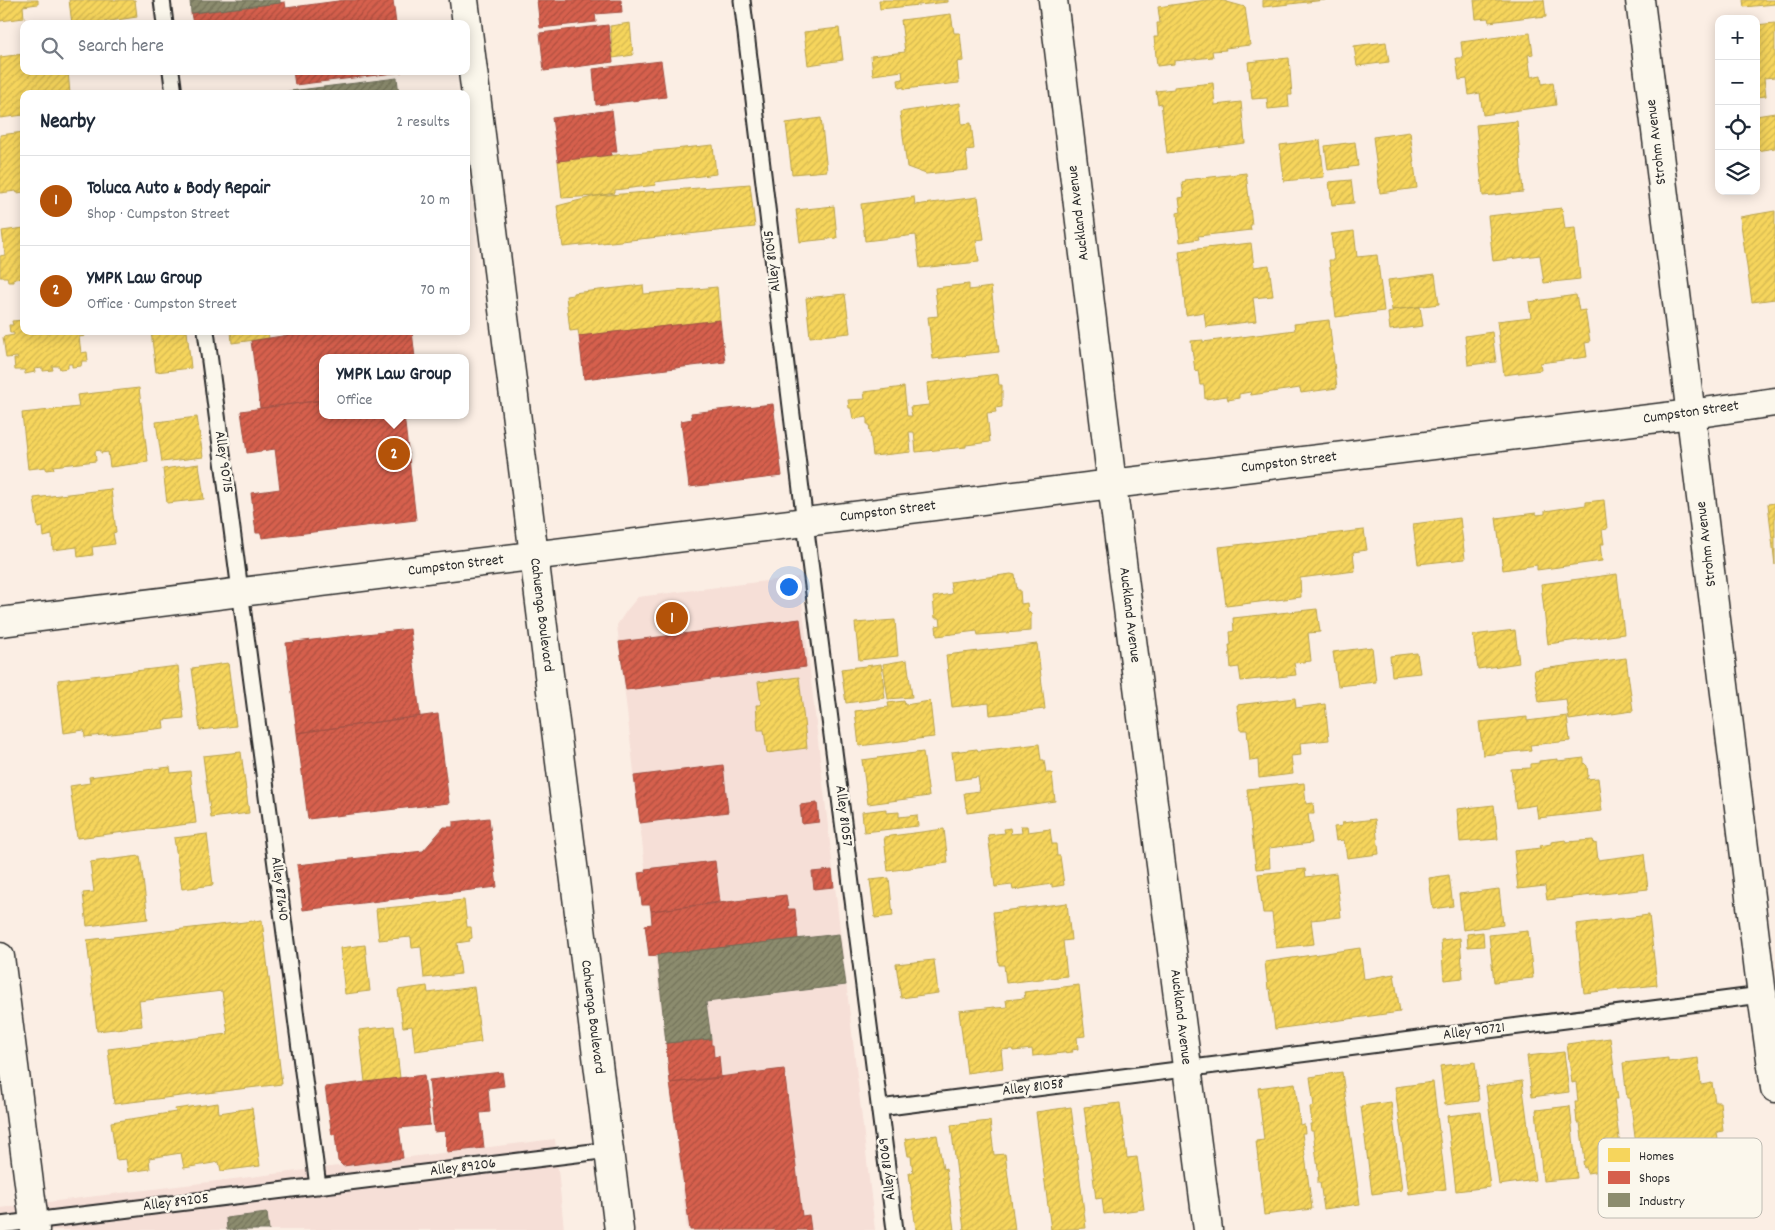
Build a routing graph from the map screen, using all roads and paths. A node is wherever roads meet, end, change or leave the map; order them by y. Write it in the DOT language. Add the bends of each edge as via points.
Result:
graph roads {
  1 [pos="162,0"];
  2 [pos="464,0"];
  3 [pos="742,0"];
  4 [pos="1053,0"];
  5 [pos="1640,0"];
  6 [pos="164,20"];
  7 [pos="467,20"];
  8 [pos="470,48"];
  9 [pos="172,75"];
  10 [pos="173,90"];
  11 [pos="207,335"];
  12 [pos="1775,402"];
  13 [pos="1691,414"];
  14 [pos="1112,484"];
  15 [pos="805,523"];
  16 [pos="534,556"];
  17 [pos="241,592"];
  18 [pos="0,622"];
  19 [pos="0,957"];
  20 [pos="1768,994"];
  21 [pos="1186,1068"];
  22 [pos="1775,1088"];
  23 [pos="880,1108"];
  24 [pos="609,1150"];
  25 [pos="318,1186"];
  26 [pos="0,1225"];
  27 [pos="35,1226"];
  28 [pos="619,1230"];
  29 [pos="895,1230"];
  30 [pos="1208,1230"];
  1 -- 6 [label="lane"];
  2 -- 7 [label="street, Cahuenga Boulevard"];
  3 -- 15 [label="lane, Alley 81045"];
  4 -- 14 [label="street, Auckland Avenue"];
  5 -- 13 [label="street, Strohm Avenue"];
  8 -- 16 [label="street, Cahuenga Boulevard"];
  9 -- 10 [label="lane"];
  11 -- 17 [label="lane, Alley 90715"];
  12 -- 13 [label="street, Cumpston Street"];
  13 -- 14 [label="street, Cumpston Street"];
  13 -- 20 [label="street, Strohm Avenue"];
  14 -- 15 [label="street, Cumpston Street"];
  14 -- 21 [label="street, Auckland Avenue"];
  15 -- 16 [label="street, Cumpston Street"];
  15 -- 23 [label="lane, Alley 81057"];
  16 -- 17 [label="street, Cumpston Street"];
  16 -- 24 [label="street, Cahuenga Boulevard"];
  17 -- 18 [label="street, Cumpston Street"];
  17 -- 25 [label="lane, Alley 87640"];
  19 -- 27 [label="street"];
  20 -- 21 [label="lane, Alley 90721"];
  20 -- 22 [label="street, Strohm Avenue"];
  21 -- 23 [label="lane, Alley 81058"];
  21 -- 30 [label="street, Auckland Avenue"];
  23 -- 29 [label="lane, Alley 81069"];
  24 -- 25 [label="lane, Alley 89206"];
  24 -- 28 [label="street, Cahuenga Boulevard"];
  25 -- 27 [label="lane, Alley 89205"];
  26 -- 27 [label="lane, Alley 89205"];
}
